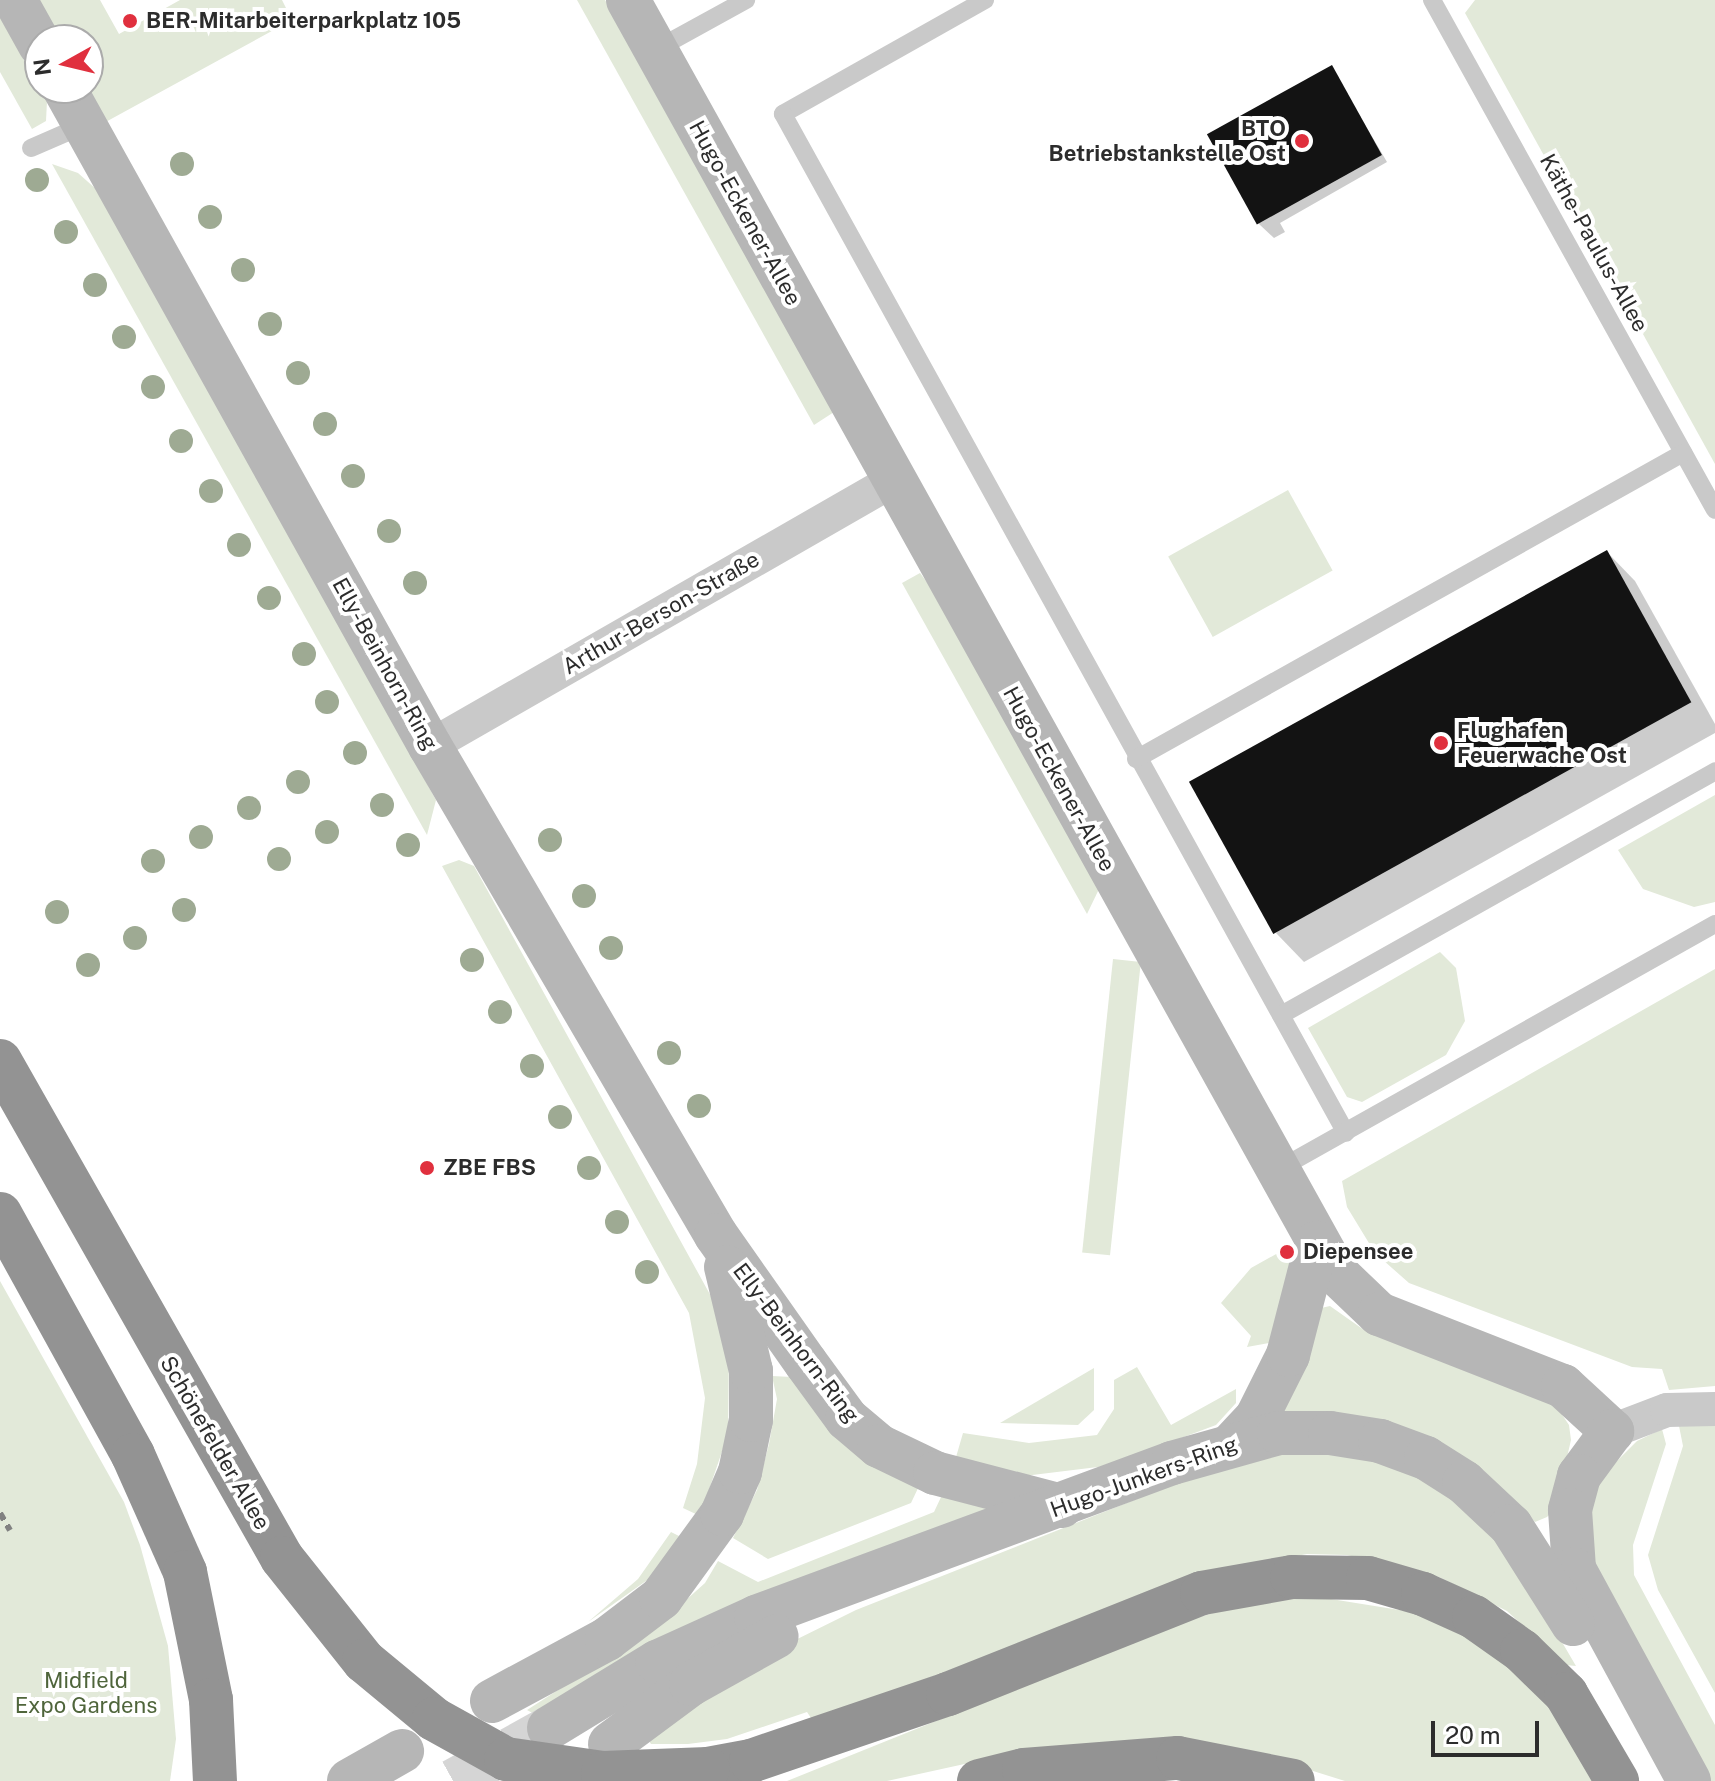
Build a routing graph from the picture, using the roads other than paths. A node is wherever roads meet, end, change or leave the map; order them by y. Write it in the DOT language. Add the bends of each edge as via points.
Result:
graph roads {
  1 [pos="15,0"];
  2 [pos="628,0"];
  3 [pos="746,0"];
  4 [pos="985,0"];
  5 [pos="1432,0"];
  6 [pos="28,24"];
  7 [pos="655,50"];
  8 [pos="74,107"];
  9 [pos="31,148"];
  10 [pos="1683,453"];
  11 [pos="892,481"];
  12 [pos="1715,510"];
  13 [pos="430,746"];
  14 [pos="1136,759"];
  15 [pos="1715,771"];
  16 [pos="1715,924"];
  17 [pos="1281,1015"];
  18 [pos="0,1061"];
  19 [pos="1346,1133"];
  20 [pos="1279,1169"];
  21 [pos="0,1214"];
  22 [pos="716,1235"];
  23 [pos="1317,1243"];
  24 [pos="1715,1409"];
  25 [pos="1612,1431"];
  26 [pos="1234,1442"];
  27 [pos="1062,1506"];
  28 [pos="993,1534"];
  29 [pos="492,1701"];
  30 [pos="549,1728"];
  31 [pos="610,1744"];
  32 [pos="402,1751"];
  33 [pos="506,1759"];
  34 [pos="215,1781"];
  35 [pos="349,1781"];
  36 [pos="545,1781"];
  37 [pos="979,1781"];
  38 [pos="1293,1781"];
  39 [pos="1617,1781"];
  40 [pos="1657,1781"];
  41 [pos="1689,1781"];
  1 -- 6 [label="street"];
  2 -- 7 [label="street, Hugo-Eckener-Allee"];
  3 -- 7 [label="lane"];
  4 -- 14 [label="lane" via="783,114"];
  5 -- 10 [label="lane, Käthe-Paulus-Allee"];
  7 -- 11 [label="street, Hugo-Eckener-Allee"];
  8 -- 9 [label="lane"];
  8 -- 13 [label="street, Elly-Beinhorn-Ring"];
  10 -- 12 [label="lane, Käthe-Paulus-Allee"];
  10 -- 14 [label="lane"];
  11 -- 13 [label="street, Arthur-Berson-Straße"];
  11 -- 20 [label="street, Hugo-Eckener-Allee"];
  13 -- 22 [label="street, Elly-Beinhorn-Ring"];
  14 -- 17 [label="lane"];
  15 -- 17 [label="lane"];
  16 -- 19 [label="lane"];
  17 -- 19 [label="lane"];
  18 -- 33 [label="highway, Schönefelder Allee, bridge" via="282,1558 364,1661 434,1719"];
  19 -- 20 [label="lane"];
  20 -- 23 [label="street, Hugo-Eckener-Allee"];
  21 -- 34 [label="highway" via="161,1513 185,1572 211,1700"];
  22 -- 27 [label="street, Elly-Beinhorn-Ring" via="847,1419 879,1446 935,1473"];
  22 -- 29 [label="street, Elly-Beinhorn-Ring" via="751,1371 748,1433 722,1514 661,1598 607,1639"];
  23 -- 25 [label="street, Hugo-Eckener-Allee" via="1354,1295 1379,1314 1563,1386 1582,1398"];
  23 -- 26 [label="street" via="1279,1377 1257,1417"];
  24 -- 25 [label="street" via="1667,1410"];
  25 -- 41 [label="street" via="1579,1476 1570,1510 1574,1569"];
  26 -- 27 [label="street, Hugo-Junkers-Ring"];
  26 -- 40 [label="street, Hugo-Junkers-Ring" via="1292,1433 1380,1441 1426,1458 1464,1482 1511,1526 1546,1577"];
  27 -- 28 [label="street, Hugo-Junkers-Ring"];
  28 -- 30 [label="street, Hugo-Junkers-Ring" via="756,1617 657,1662"];
  28 -- 31 [label="street" via="777,1636 691,1684"];
  32 -- 35 [label="street"];
  33 -- 36 [label="highway, Schönefelder Allee"];
  33 -- 39 [label="highway, bridge" via="603,1773 708,1769 751,1761 934,1699 1202,1593 1307,1577 1368,1578 1474,1617 1522,1651 1566,1694"];
  37 -- 38 [label="highway" via="1024,1770 1178,1758"];
}
